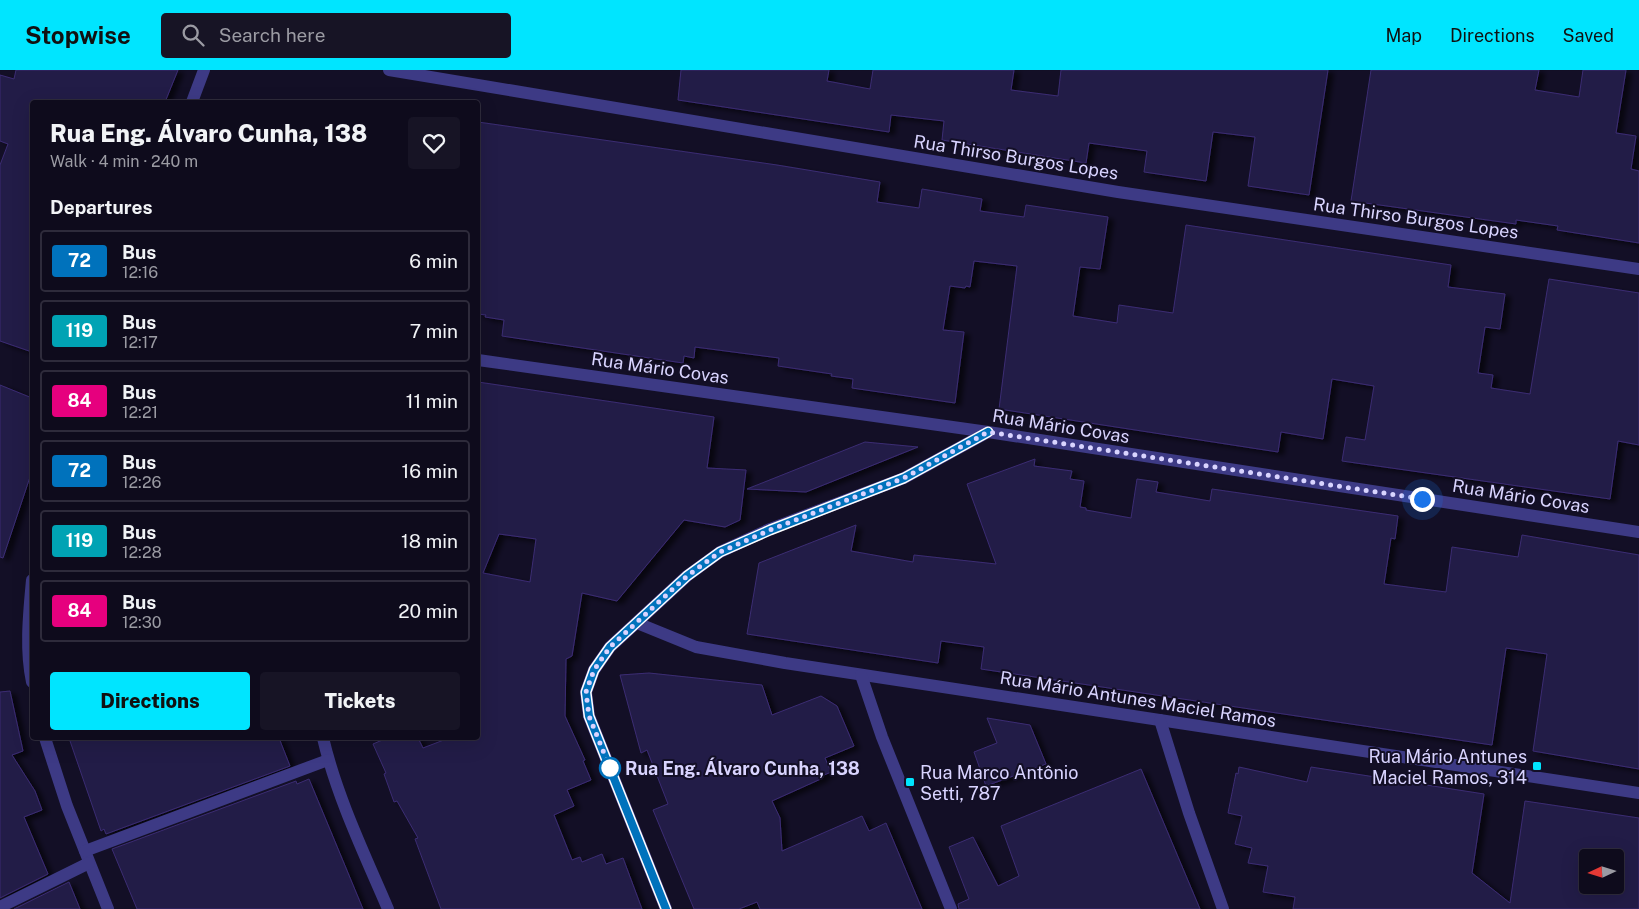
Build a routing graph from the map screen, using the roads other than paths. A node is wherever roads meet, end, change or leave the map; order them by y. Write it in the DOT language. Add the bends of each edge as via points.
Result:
graph roads {
  1 [pos="204,70"];
  2 [pos="389,70"];
  3 [pos="193,100"];
  4 [pos="1639,269"];
  5 [pos="480,360"];
  6 [pos="988,432"];
  7 [pos="1639,532"];
  8 [pos="30,602"];
  9 [pos="637,623"];
  10 [pos="30,669"];
  11 [pos="862,675"];
  12 [pos="1160,720"];
  13 [pos="46,740"];
  14 [pos="323,740"];
  15 [pos="328,760"];
  16 [pos="1639,793"];
  17 [pos="87,857"];
  18 [pos="0,906"];
  19 [pos="108,909"];
  20 [pos="388,909"];
  21 [pos="666,909"];
  22 [pos="951,909"];
  23 [pos="1222,909"];
  1 -- 3 [label="street"];
  2 -- 4 [label="street, Rua Thirso Burgos Lopes" via="1118,192"];
  5 -- 6 [label="street, Rua Mário Covas"];
  6 -- 7 [label="street, Rua Mário Covas"];
  6 -- 9 [label="street" via="904,478 720,552 687,576"];
  8 -- 10 [label="street"];
  9 -- 11 [label="street, Rua Mário Antunes Maciel Ramos" via="696,647"];
  9 -- 21 [label="street" via="610,647 594,670 586,692 589,716"];
  11 -- 12 [label="street, Rua Mário Antunes Maciel Ramos"];
  11 -- 22 [label="street" via="882,737"];
  12 -- 16 [label="street, Rua Mário Antunes Maciel Ramos"];
  12 -- 23 [label="street"];
  13 -- 17 [label="street"];
  14 -- 15 [label="street"];
  15 -- 17 [label="street"];
  15 -- 20 [label="street"];
  17 -- 18 [label="street"];
  17 -- 19 [label="street"];
}
